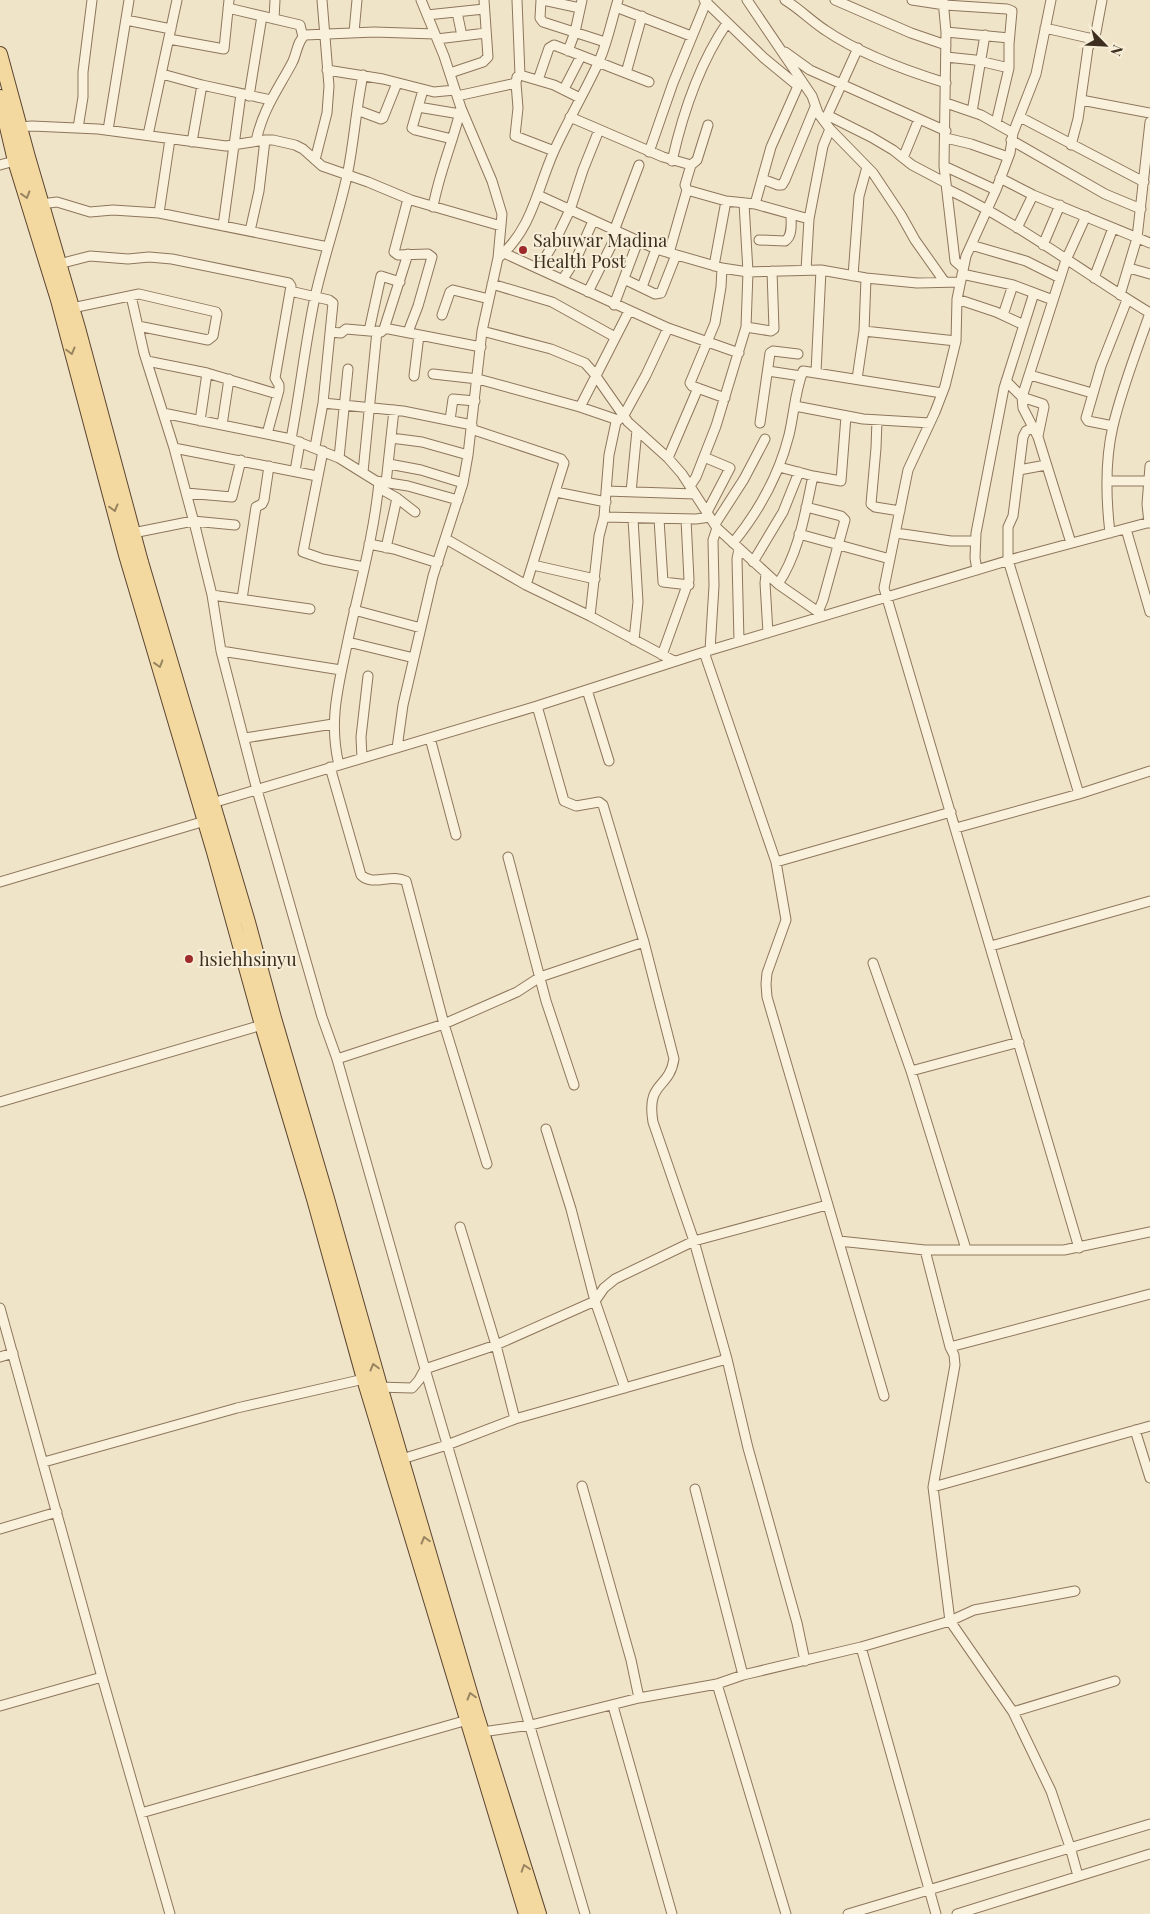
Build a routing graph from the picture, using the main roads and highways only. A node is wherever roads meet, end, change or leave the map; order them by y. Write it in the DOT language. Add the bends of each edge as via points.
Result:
graph roads {
  1 [pos="0,54"];
  2 [pos="0,97"];
  3 [pos="22,159"];
  4 [pos="207,804"];
  5 [pos="370,1385"];
  6 [pos="472,1719"];
  7 [pos="526,1914"];
  8 [pos="539,1914"];
  1 -- 3 [label="main road" via="20,128"];
  2 -- 3 [label="main road"];
  3 -- 4 [label="main road, one-way" via="126,555"];
  3 -- 4 [label="main road" via="41,204 72,308"];
  5 -- 4 [label="main road, one-way" via="329,1204 248,922"];
  4 -- 5 [label="main road" via="205,821 262,1025"];
  5 -- 6 [label="main road"];
  6 -- 5 [label="main road, one-way" via="402,1459"];
  6 -- 7 [label="main road"];
  8 -- 6 [label="main road, one-way" via="482,1732"];
}
